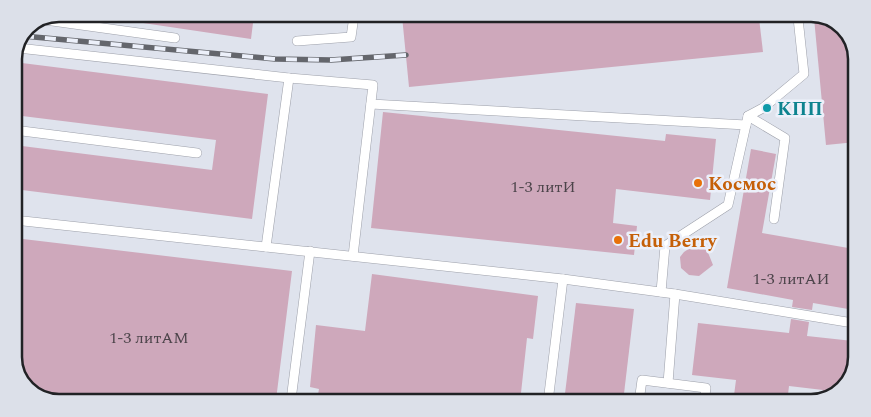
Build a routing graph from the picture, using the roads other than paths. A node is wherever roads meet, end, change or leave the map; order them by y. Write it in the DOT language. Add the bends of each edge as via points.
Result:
graph roads {
  1 [pos="60,22"];
  2 [pos="353,22"];
  3 [pos="798,22"];
  4 [pos="175,38"];
  5 [pos="297,41"];
  6 [pos="24,49"];
  7 [pos="289,78"];
  8 [pos="371,104"];
  9 [pos="747,120"];
  10 [pos="23,131"];
  11 [pos="196,154"];
  12 [pos="774,219"];
  13 [pos="23,221"];
  14 [pos="266,247"];
  15 [pos="310,251"];
  16 [pos="353,256"];
  17 [pos="563,279"];
  18 [pos="660,292"];
  19 [pos="675,294"];
  20 [pos="848,322"];
  21 [pos="668,383"];
  22 [pos="292,394"];
  23 [pos="549,394"];
  24 [pos="640,394"];
  25 [pos="705,394"];
  1 -- 4 [label="lane"];
  2 -- 5 [label="lane" via="351,37"];
  3 -- 9 [label="lane" via="804,74"];
  6 -- 7 [label="lane"];
  7 -- 8 [label="lane" via="373,85"];
  7 -- 14 [label="lane"];
  8 -- 9 [label="lane"];
  8 -- 16 [label="lane"];
  9 -- 12 [label="lane" via="785,138"];
  9 -- 18 [label="lane" via="728,205 665,246"];
  10 -- 11 [label="lane"];
  13 -- 14 [label="lane"];
  14 -- 15 [label="lane"];
  15 -- 16 [label="lane"];
  15 -- 22 [label="lane"];
  16 -- 17 [label="lane"];
  17 -- 18 [label="lane"];
  17 -- 23 [label="lane"];
  18 -- 19 [label="lane"];
  19 -- 20 [label="lane"];
  19 -- 21 [label="lane"];
  21 -- 24 [label="lane" via="642,380"];
  21 -- 25 [label="lane" via="706,388"];
}
